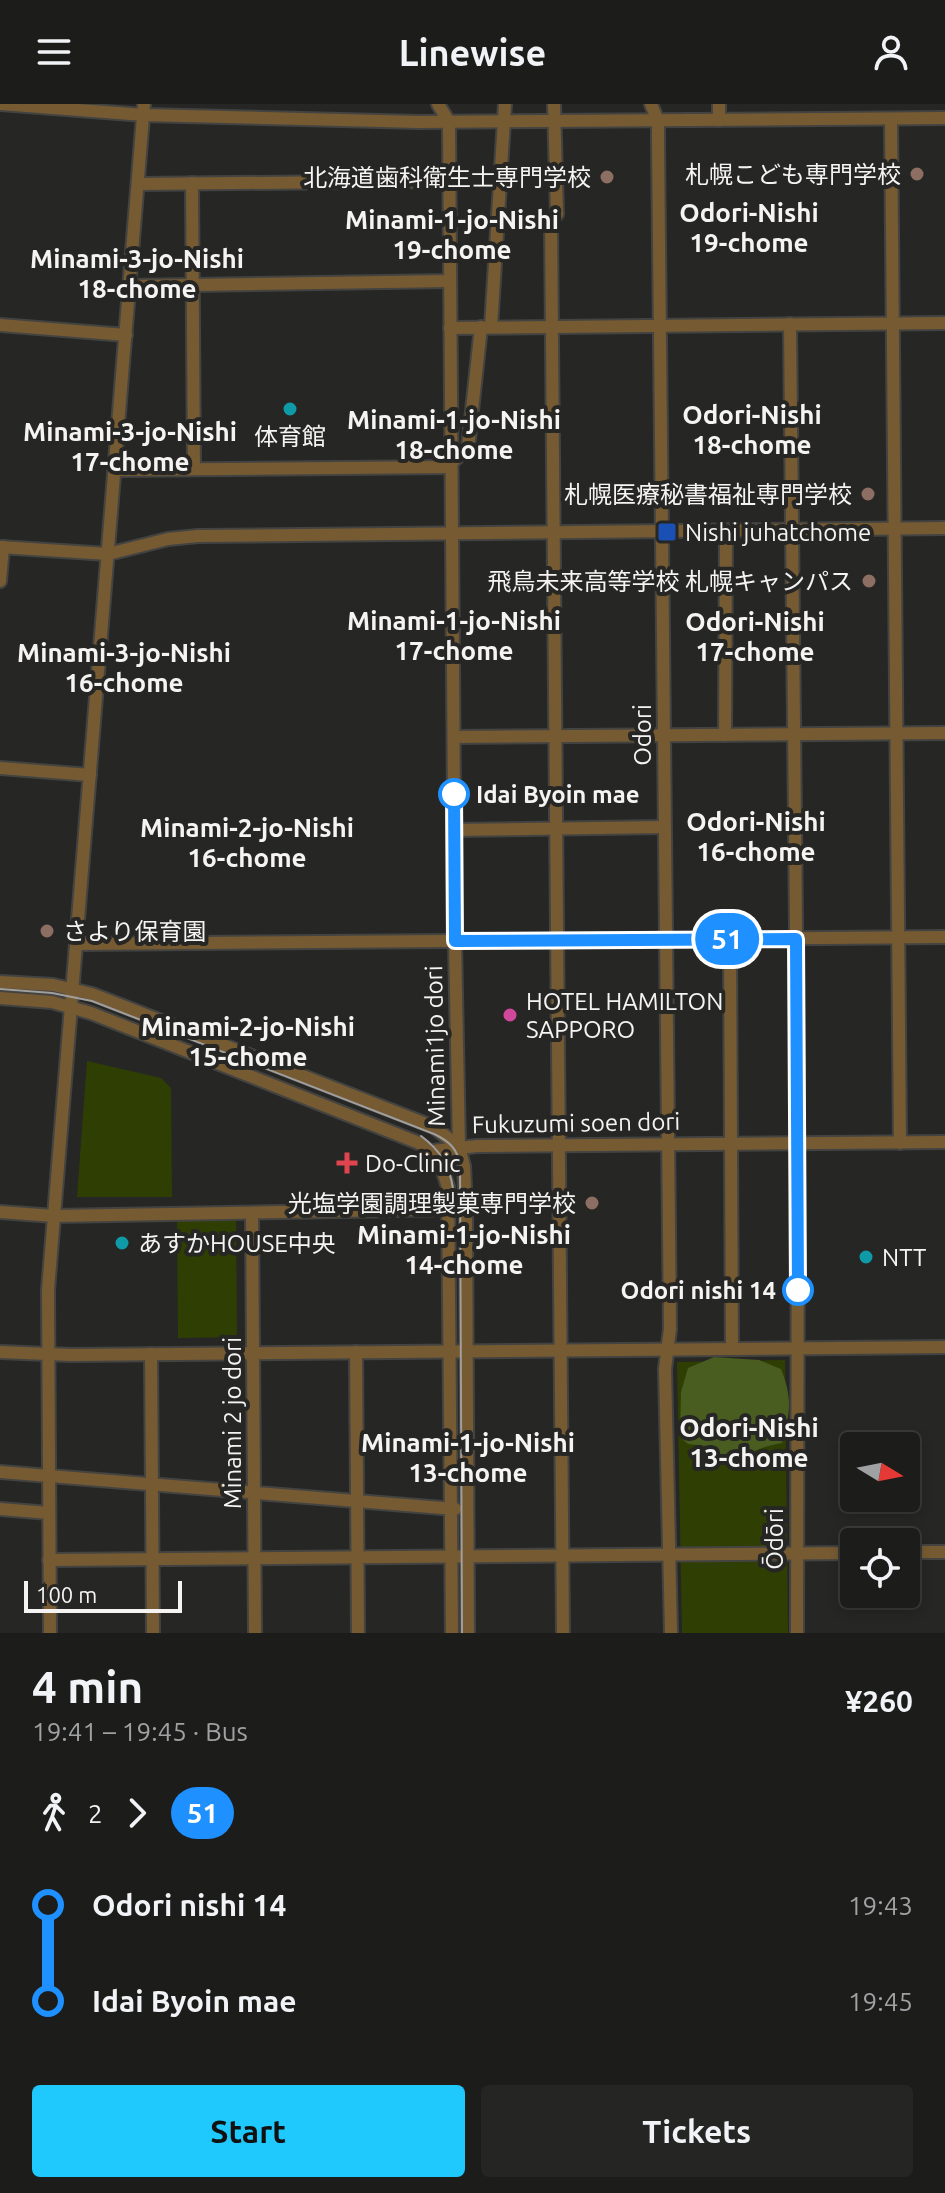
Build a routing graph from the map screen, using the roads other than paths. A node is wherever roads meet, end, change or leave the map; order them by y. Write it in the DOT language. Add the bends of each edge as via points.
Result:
graph roads {
  1 [pos="1,104"];
  2 [pos="438,104"];
  3 [pos="505,104"];
  4 [pos="554,104"];
  5 [pos="651,104"];
  6 [pos="665,104"];
  7 [pos="719,104"];
  8 [pos="894,105"];
  9 [pos="781,106"];
  10 [pos="144,110"];
  11 [pos="945,118"];
  12 [pos="893,119"];
  13 [pos="719,120"];
  14 [pos="781,120"];
  15 [pos="658,121"];
  16 [pos="449,122"];
  17 [pos="505,122"];
  18 [pos="555,122"];
  19 [pos="449,181"];
  20 [pos="192,183"];
  21 [pos="138,184"];
  22 [pos="450,281"];
  23 [pos="193,285"];
  24 [pos="130,286"];
  25 [pos="945,323"];
  26 [pos="790,324"];
  27 [pos="893,324"];
  28 [pos="0,325"];
  29 [pos="661,326"];
  30 [pos="486,327"];
  31 [pos="552,327"];
  32 [pos="450,328"];
  33 [pos="126,335"];
  34 [pos="452,464"];
  35 [pos="194,469"];
  36 [pos="115,470"];
  37 [pos="895,528"];
  38 [pos="945,528"];
  39 [pos="792,529"];
  40 [pos="662,530"];
  41 [pos="726,530"];
  42 [pos="555,531"];
  43 [pos="452,532"];
  44 [pos="1,547"];
  45 [pos="108,554"];
  46 [pos="0,581"];
  47 [pos="896,733"];
  48 [pos="945,733"];
  49 [pos="794,734"];
  50 [pos="664,735"];
  51 [pos="725,735"];
  52 [pos="556,736"];
  53 [pos="454,737"];
  54 [pos="0,768"];
  55 [pos="90,775"];
  56 [pos="665,827"];
  57 [pos="557,829"];
  58 [pos="454,830"];
  59 [pos="945,937"];
  60 [pos="898,938"];
  61 [pos="730,939"];
  62 [pos="796,939"];
  63 [pos="666,940"];
  64 [pos="455,941"];
  65 [pos="558,941"];
  66 [pos="76,944"];
  67 [pos="0,982"];
  68 [pos="73,989"];
  69 [pos="0,998"];
  70 [pos="71,1008"];
  71 [pos="945,1142"];
  72 [pos="798,1143"];
  73 [pos="900,1143"];
  74 [pos="669,1144"];
  75 [pos="730,1144"];
  76 [pos="559,1145"];
  77 [pos="459,1147"];
  78 [pos="433,1151"];
  79 [pos="444,1168"];
  80 [pos="466,1208"];
  81 [pos="448,1209"];
  82 [pos="0,1212"];
  83 [pos="252,1213"];
  84 [pos="54,1216"];
  85 [pos="945,1347"];
  86 [pos="798,1348"];
  87 [pos="668,1349"];
  88 [pos="732,1349"];
  89 [pos="561,1350"];
  90 [pos="449,1351"];
  91 [pos="466,1351"];
  92 [pos="0,1352"];
  93 [pos="356,1352"];
  94 [pos="253,1353"];
  95 [pos="151,1354"];
  96 [pos="49,1355"];
  97 [pos="0,1472"];
  98 [pos="49,1476"];
  99 [pos="152,1484"];
  100 [pos="254,1493"];
  101 [pos="357,1501"];
  102 [pos="451,1508"];
  103 [pos="0,1509"];
  104 [pos="467,1510"];
  105 [pos="49,1513"];
  106 [pos="920,1552"];
  107 [pos="945,1552"];
  108 [pos="796,1553"];
  109 [pos="840,1553"];
  110 [pos="669,1554"];
  111 [pos="563,1555"];
  112 [pos="452,1556"];
  113 [pos="467,1556"];
  114 [pos="358,1557"];
  115 [pos="152,1558"];
  116 [pos="255,1558"];
  117 [pos="49,1560"];
  118 [pos="50,1633"];
  119 [pos="153,1633"];
  120 [pos="255,1633"];
  121 [pos="358,1633"];
  122 [pos="452,1633"];
  123 [pos="468,1633"];
  124 [pos="563,1633"];
  125 [pos="671,1633"];
  126 [pos="797,1633"];
  1 -- 10 [label="street"];
  2 -- 16 [label="street"];
  3 -- 17 [label="street"];
  4 -- 18 [label="street"];
  5 -- 15 [label="street, Odori"];
  6 -- 15 [label="street, Odori"];
  7 -- 13 [label="street"];
  8 -- 12 [label="street"];
  9 -- 14 [label="street"];
  10 -- 16 [label="street"];
  10 -- 21 [label="street"];
  11 -- 12 [label="street"];
  12 -- 14 [label="street"];
  12 -- 27 [label="street"];
  13 -- 14 [label="street"];
  13 -- 15 [label="street"];
  15 -- 18 [label="street"];
  15 -- 29 [label="street, Odori"];
  16 -- 17 [label="street"];
  16 -- 19 [label="street, Minami1jo dori"];
  17 -- 18 [label="street"];
  17 -- 30 [label="street"];
  18 -- 31 [label="street"];
  19 -- 20 [label="street"];
  19 -- 22 [label="street, Minami1jo dori"];
  20 -- 21 [label="street"];
  20 -- 23 [label="street"];
  21 -- 24 [label="street"];
  22 -- 23 [label="street"];
  22 -- 32 [label="street, Minami1jo dori"];
  23 -- 24 [label="street"];
  23 -- 35 [label="street"];
  24 -- 33 [label="street"];
  25 -- 27 [label="street"];
  26 -- 27 [label="street"];
  26 -- 29 [label="street"];
  26 -- 39 [label="street, Ōdōri"];
  27 -- 37 [label="street"];
  28 -- 33 [label="street"];
  29 -- 31 [label="street"];
  29 -- 40 [label="street, Odori"];
  30 -- 31 [label="street"];
  30 -- 32 [label="street"];
  30 -- 34 [label="street" via="468,448"];
  31 -- 42 [label="street"];
  32 -- 34 [label="street, Minami1jo dori"];
  33 -- 36 [label="street"];
  34 -- 35 [label="street"];
  34 -- 43 [label="street, Minami1jo dori"];
  35 -- 36 [label="street"];
  36 -- 45 [label="street"];
  37 -- 38 [label="street"];
  37 -- 39 [label="street"];
  37 -- 47 [label="street"];
  39 -- 41 [label="street"];
  39 -- 49 [label="street, Ōdōri"];
  40 -- 41 [label="street"];
  40 -- 42 [label="street"];
  40 -- 50 [label="street, Odori"];
  41 -- 51 [label="street"];
  42 -- 43 [label="street"];
  42 -- 52 [label="street"];
  43 -- 45 [label="street" via="198,536"];
  43 -- 53 [label="street, Minami1jo dori"];
  44 -- 45 [label="street"];
  44 -- 46 [label="street"];
  45 -- 55 [label="street"];
  47 -- 48 [label="street"];
  47 -- 49 [label="street"];
  47 -- 60 [label="street"];
  49 -- 51 [label="street"];
  49 -- 62 [label="street, Ōdōri"];
  50 -- 51 [label="street"];
  50 -- 52 [label="street"];
  50 -- 56 [label="street, Odori"];
  52 -- 53 [label="street"];
  52 -- 57 [label="street"];
  53 -- 58 [label="street, Minami1jo dori"];
  54 -- 55 [label="street"];
  55 -- 66 [label="street"];
  56 -- 57 [label="street"];
  56 -- 63 [label="street, Odori"];
  57 -- 58 [label="street"];
  57 -- 65 [label="street"];
  58 -- 64 [label="street, Minami1jo dori"];
  59 -- 60 [label="street"];
  60 -- 62 [label="street"];
  60 -- 73 [label="street"];
  61 -- 62 [label="street"];
  61 -- 63 [label="street"];
  61 -- 75 [label="street"];
  62 -- 72 [label="street, Ōdōri"];
  63 -- 65 [label="street"];
  63 -- 74 [label="street, Odori"];
  64 -- 65 [label="street"];
  64 -- 66 [label="street"];
  64 -- 77 [label="street, Minami1jo dori"];
  65 -- 76 [label="street"];
  66 -- 68 [label="street"];
  67 -- 68 [label="street, Fukuzumi soen dori"];
  68 -- 70 [label="street"];
  68 -- 77 [label="street, Fukuzumi soen dori" via="434,1127"];
  69 -- 70 [label="street"];
  70 -- 78 [label="street"];
  70 -- 84 [label="street"];
  71 -- 73 [label="street, Fukuzumi soen dori"];
  72 -- 73 [label="street, Fukuzumi soen dori"];
  72 -- 75 [label="street, Fukuzumi soen dori"];
  72 -- 86 [label="street, Ōdōri"];
  74 -- 75 [label="street, Fukuzumi soen dori"];
  74 -- 76 [label="street, Fukuzumi soen dori"];
  74 -- 87 [label="street, Odori"];
  75 -- 88 [label="street"];
  76 -- 77 [label="street, Fukuzumi soen dori"];
  76 -- 89 [label="street"];
  77 -- 78 [label="street"];
  77 -- 79 [label="street"];
  77 -- 80 [label="street, Minami1jo dori"];
  78 -- 79 [label="street"];
  79 -- 81 [label="street"];
  80 -- 81 [label="street"];
  80 -- 91 [label="street, Minami1jo dori"];
  81 -- 83 [label="street"];
  81 -- 90 [label="street"];
  82 -- 84 [label="street"];
  83 -- 84 [label="street"];
  83 -- 94 [label="street, Minami 2 jo dori"];
  84 -- 96 [label="street"];
  85 -- 86 [label="street"];
  86 -- 88 [label="street"];
  86 -- 108 [label="street, Ōdōri"];
  87 -- 88 [label="street"];
  87 -- 89 [label="street"];
  87 -- 110 [label="street"];
  89 -- 91 [label="street"];
  89 -- 111 [label="street"];
  90 -- 91 [label="street"];
  90 -- 93 [label="street"];
  90 -- 102 [label="street"];
  91 -- 104 [label="street, Minami1jo dori"];
  92 -- 96 [label="street"];
  93 -- 94 [label="street"];
  93 -- 101 [label="street"];
  94 -- 95 [label="street"];
  94 -- 100 [label="street, Minami 2 jo dori"];
  95 -- 96 [label="street"];
  95 -- 99 [label="street"];
  96 -- 98 [label="street"];
  97 -- 98 [label="street"];
  98 -- 99 [label="street"];
  98 -- 105 [label="street"];
  99 -- 100 [label="street"];
  99 -- 115 [label="street"];
  100 -- 101 [label="street"];
  100 -- 116 [label="street, Minami 2 jo dori"];
  101 -- 102 [label="street"];
  101 -- 114 [label="street"];
  102 -- 104 [label="street"];
  102 -- 112 [label="street"];
  103 -- 105 [label="street"];
  104 -- 113 [label="street, Minami1jo dori"];
  105 -- 117 [label="street"];
  106 -- 107 [label="street"];
  108 -- 109 [label="street"];
  108 -- 110 [label="street"];
  108 -- 126 [label="street, Ōdōri"];
  110 -- 111 [label="street"];
  110 -- 125 [label="street"];
  111 -- 113 [label="street"];
  111 -- 124 [label="street"];
  112 -- 113 [label="street"];
  112 -- 114 [label="street"];
  112 -- 122 [label="street"];
  113 -- 123 [label="street, Minami1jo dori"];
  114 -- 116 [label="street"];
  114 -- 121 [label="street"];
  115 -- 116 [label="street"];
  115 -- 117 [label="street"];
  115 -- 119 [label="street"];
  116 -- 120 [label="street, Minami 2 jo dori"];
  117 -- 118 [label="street"];
}
